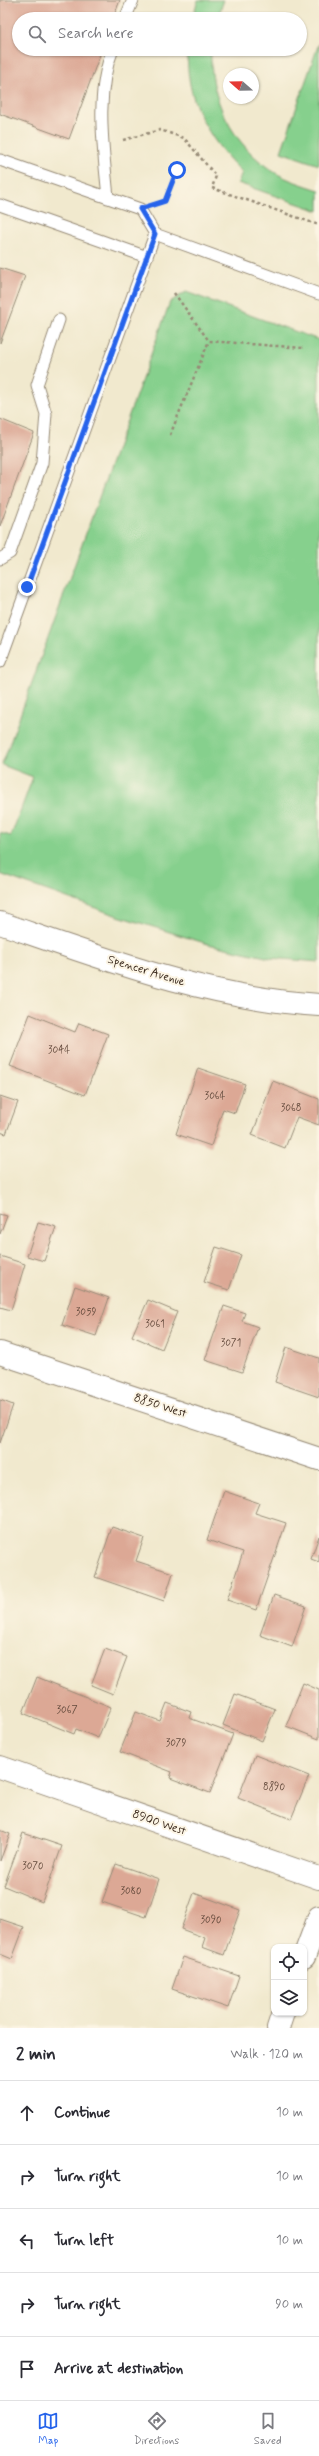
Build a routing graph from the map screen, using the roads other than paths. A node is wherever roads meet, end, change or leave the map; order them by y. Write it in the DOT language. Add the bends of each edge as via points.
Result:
graph roads {
  1 [pos="133,0"];
  2 [pos="128,12"];
  3 [pos="111,56"];
  4 [pos="0,160"];
  5 [pos="108,198"];
  6 [pos="0,205"];
  7 [pos="155,234"];
  8 [pos="147,257"];
  9 [pos="319,294"];
  10 [pos="60,320"];
  11 [pos="0,559"];
  12 [pos="0,662"];
  13 [pos="0,923"];
  14 [pos="319,1005"];
  15 [pos="0,1353"];
  16 [pos="319,1459"];
  17 [pos="0,1767"];
  18 [pos="319,1878"];
  19 [pos="319,1916"];
  20 [pos="307,1949"];
  21 [pos="282,2016"];
  22 [pos="278,2028"];
  1 -- 2 [label="lane"];
  3 -- 5 [label="lane" via="105,75 103,145"];
  4 -- 5 [label="lane"];
  5 -- 7 [label="lane" via="140,209"];
  6 -- 8 [label="lane"];
  7 -- 8 [label="lane"];
  7 -- 9 [label="lane"];
  8 -- 12 [label="lane"];
  10 -- 11 [label="lane" via="37,385 46,414 42,463 10,552"];
  13 -- 14 [label="street, Spencer Avenue" via="170,980 282,1003"];
  15 -- 16 [label="street, 8850 West"];
  17 -- 18 [label="street, 8900 West"];
  19 -- 20 [label="street"];
  21 -- 22 [label="street"];
}
